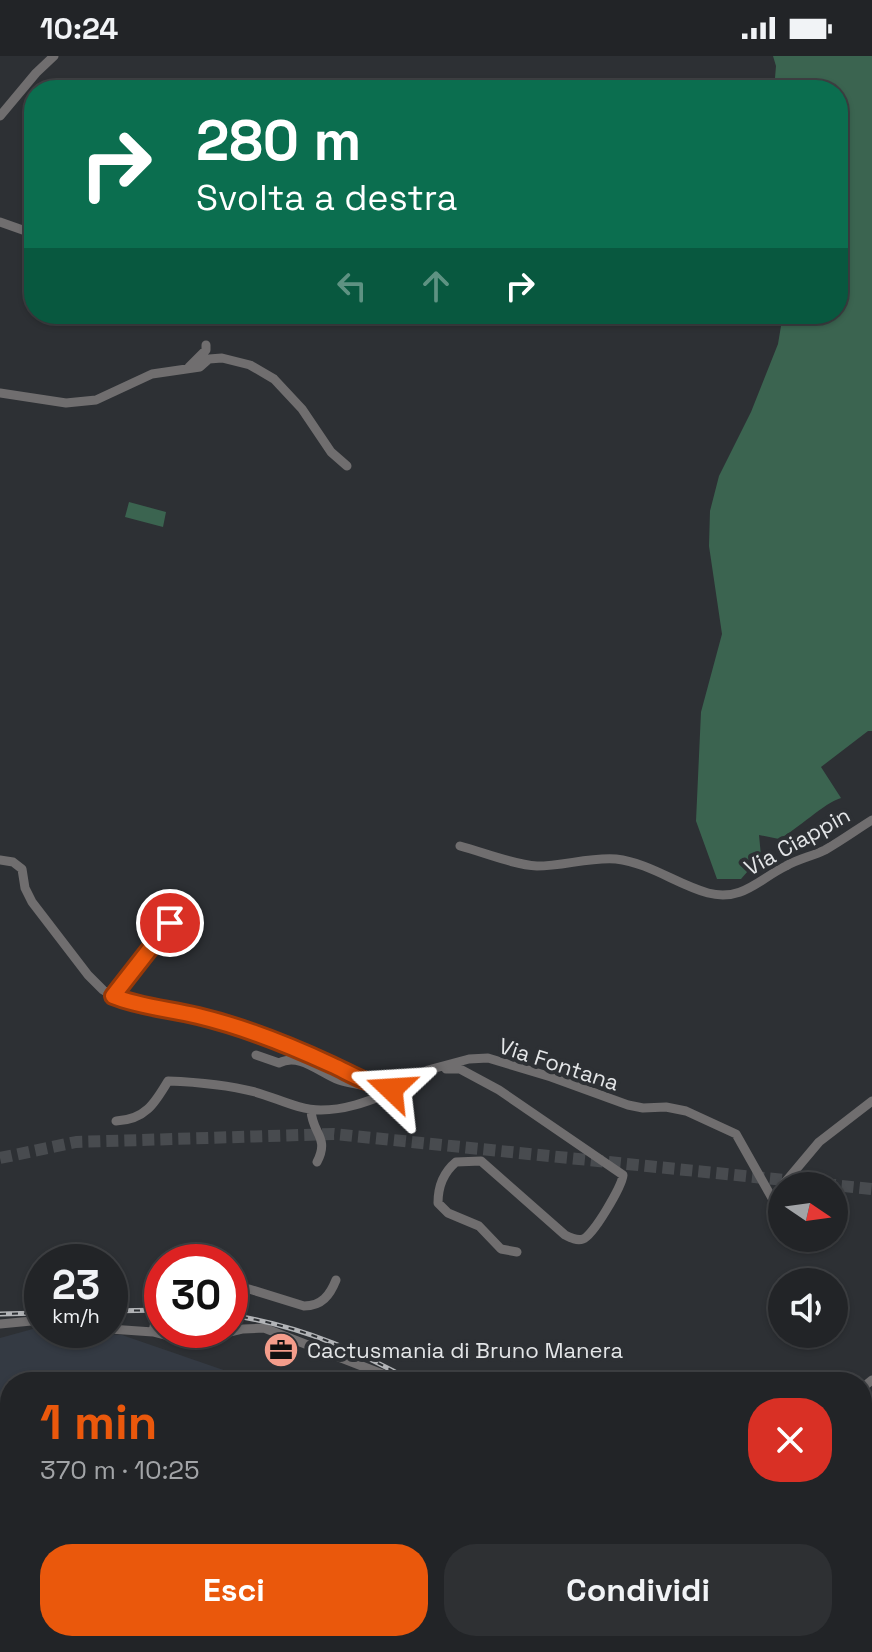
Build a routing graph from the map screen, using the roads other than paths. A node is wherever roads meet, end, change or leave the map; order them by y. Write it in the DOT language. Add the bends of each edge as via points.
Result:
graph roads {
  1 [pos="54,56"];
  2 [pos="30,80"];
  3 [pos="24,87"];
  4 [pos="0,116"];
  5 [pos="0,222"];
  6 [pos="24,230"];
  7 [pos="206,345"];
  8 [pos="187,369"];
  9 [pos="0,393"];
  10 [pos="347,466"];
  11 [pos="872,820"];
  12 [pos="460,846"];
  13 [pos="0,860"];
  14 [pos="161,899"];
  15 [pos="113,996"];
  16 [pos="256,1055"];
  17 [pos="412,1079"];
  18 [pos="390,1088"];
  19 [pos="872,1101"];
  20 [pos="311,1110"];
  21 [pos="116,1121"];
  22 [pos="317,1162"];
  23 [pos="794,1172"];
  24 [pos="768,1191"];
  25 [pos="517,1252"];
  26 [pos="336,1280"];
  27 [pos="248,1290"];
  28 [pos="24,1322"];
  29 [pos="0,1324"];
  30 [pos="248,1329"];
  31 [pos="377,1372"];
  1 -- 2 [label="street"];
  3 -- 4 [label="street"];
  5 -- 6 [label="street"];
  7 -- 8 [label="street"];
  8 -- 9 [label="street" via="152,374 96,400 66,403"];
  8 -- 10 [label="street" via="222,358 274,379"];
  11 -- 12 [label="street, Via Ciappin" via="758,886 733,894 710,894 618,859 535,866"];
  13 -- 15 [label="street" via="22,869 32,902 88,975"];
  14 -- 15 [label="street" via="157,906 168,915 169,926"];
  15 -- 18 [label="street" via="234,1026"];
  16 -- 18 [label="street" via="279,1063 292,1059 342,1081"];
  17 -- 18 [label="street, Via Fontana"];
  17 -- 24 [label="street, Via Fontana" via="428,1070 488,1058 628,1105 686,1111 736,1134"];
  17 -- 25 [label="street" via="460,1069 621,1171 622,1181 581,1240 565,1235 481,1161 456,1162 444,1177 438,1203 479,1226 501,1249"];
  18 -- 20 [label="street, Via Fontana" via="342,1109"];
  19 -- 23 [label="street" via="819,1142"];
  20 -- 21 [label="street" via="249,1091 168,1081 141,1117"];
  20 -- 22 [label="street" via="323,1145"];
  26 -- 27 [label="street" via="330,1294 313,1306"];
  28 -- 29 [label="street"];
  30 -- 31 [label="street" via="264,1328"];
}
